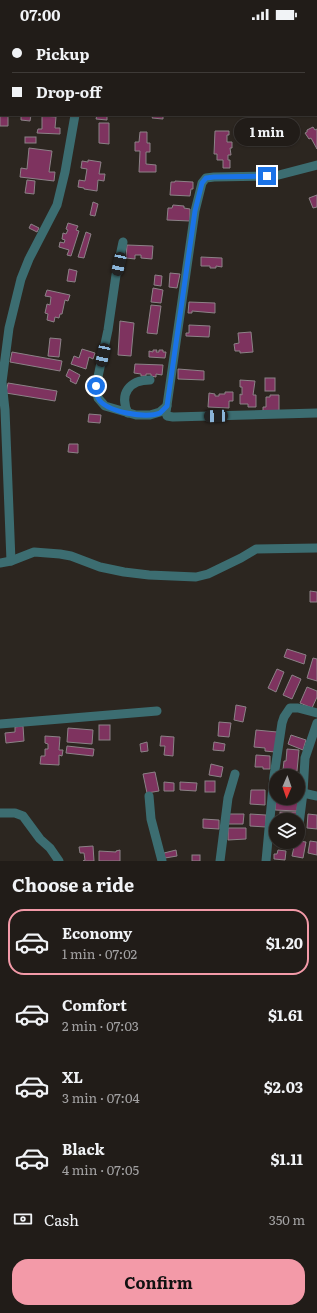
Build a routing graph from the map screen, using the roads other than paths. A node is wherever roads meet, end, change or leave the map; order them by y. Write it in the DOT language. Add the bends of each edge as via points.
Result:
graph roads {
  1 [pos="75,116"];
  2 [pos="317,165"];
  3 [pos="123,242"];
  4 [pos="150,380"];
  5 [pos="167,406"];
  6 [pos="128,413"];
  7 [pos="317,413"];
  8 [pos="317,548"];
  9 [pos="11,561"];
  10 [pos="0,563"];
  11 [pos="158,711"];
  12 [pos="317,713"];
  13 [pos="317,723"];
  14 [pos="0,724"];
  15 [pos="277,769"];
  16 [pos="303,769"];
  17 [pos="235,774"];
  18 [pos="305,793"];
  19 [pos="149,796"];
  20 [pos="317,796"];
  21 [pos="273,805"];
  22 [pos="0,813"];
  23 [pos="59,861"];
  24 [pos="162,861"];
  25 [pos="220,861"];
  26 [pos="266,861"];
  1 -- 9 [label="street" via="57,205 21,279 8,334 2,382"];
  2 -- 5 [label="street" via="275,176 214,177 206,178 202,183 195,211"];
  3 -- 6 [label="street" via="96,386 98,398 105,406"];
  4 -- 6 [label="street" via="135,382 126,392 124,399"];
  5 -- 6 [label="street" via="160,412 150,415"];
  5 -- 7 [label="street" via="167,416 173,417"];
  8 -- 9 [label="street" via="256,549 208,574 196,576 124,572 60,554 34,552"];
  9 -- 10 [label="street"];
  11 -- 14 [label="street"];
  12 -- 15 [label="street" via="290,708 282,723"];
  13 -- 16 [label="street"];
  17 -- 25 [label="street" via="228,798"];
  18 -- 20 [label="street"];
  19 -- 24 [label="street" via="151,819"];
  21 -- 26 [label="street"];
  22 -- 23 [label="street" via="23,816"];
}
